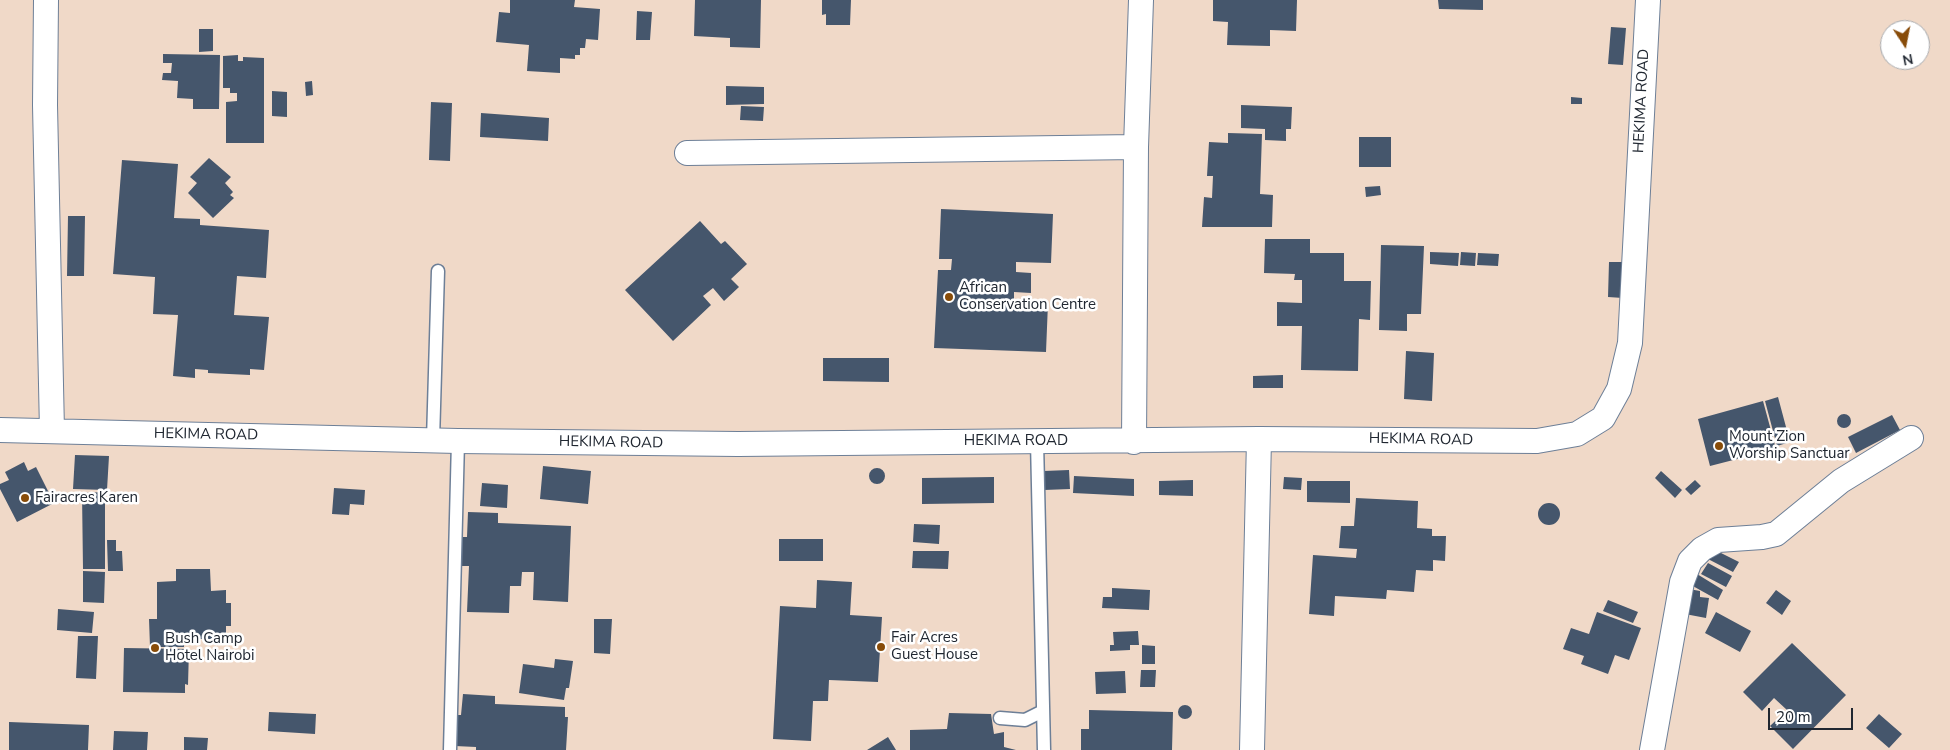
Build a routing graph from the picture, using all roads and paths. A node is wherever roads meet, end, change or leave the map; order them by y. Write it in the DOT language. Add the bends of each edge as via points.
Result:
graph roads {
  1 [pos="46,0"];
  2 [pos="1142,0"];
  3 [pos="1648,0"];
  4 [pos="1136,147"];
  5 [pos="687,153"];
  6 [pos="438,271"];
  7 [pos="0,430"];
  8 [pos="52,431"];
  9 [pos="1912,438"];
  10 [pos="1258,439"];
  11 [pos="433,440"];
  12 [pos="458,441"];
  13 [pos="1036,441"];
  14 [pos="1134,442"];
  15 [pos="1043,711"];
  16 [pos="1000,718"];
  17 [pos="450,750"];
  18 [pos="1044,750"];
  19 [pos="1252,750"];
  20 [pos="1652,750"];
  1 -- 8 [label="street"];
  2 -- 4 [label="street"];
  3 -- 10 [label="street, HEKIMA ROAD" via="1630,344 1619,389 1603,418 1576,434 1537,441"];
  4 -- 5 [label="street"];
  4 -- 14 [label="street"];
  6 -- 11 [label="lane"];
  7 -- 8 [label="street, HEKIMA ROAD"];
  8 -- 11 [label="street, HEKIMA ROAD"];
  9 -- 20 [label="street" via="1841,481 1776,534 1718,540 1702,548 1690,561 1682,582"];
  10 -- 14 [label="street, HEKIMA ROAD"];
  10 -- 19 [label="street"];
  11 -- 12 [label="street, HEKIMA ROAD"];
  12 -- 13 [label="street, HEKIMA ROAD" via="738,444"];
  12 -- 17 [label="lane"];
  13 -- 14 [label="street, HEKIMA ROAD"];
  13 -- 15 [label="lane"];
  15 -- 16 [label="lane" via="1025,720"];
  15 -- 18 [label="lane"];
}
